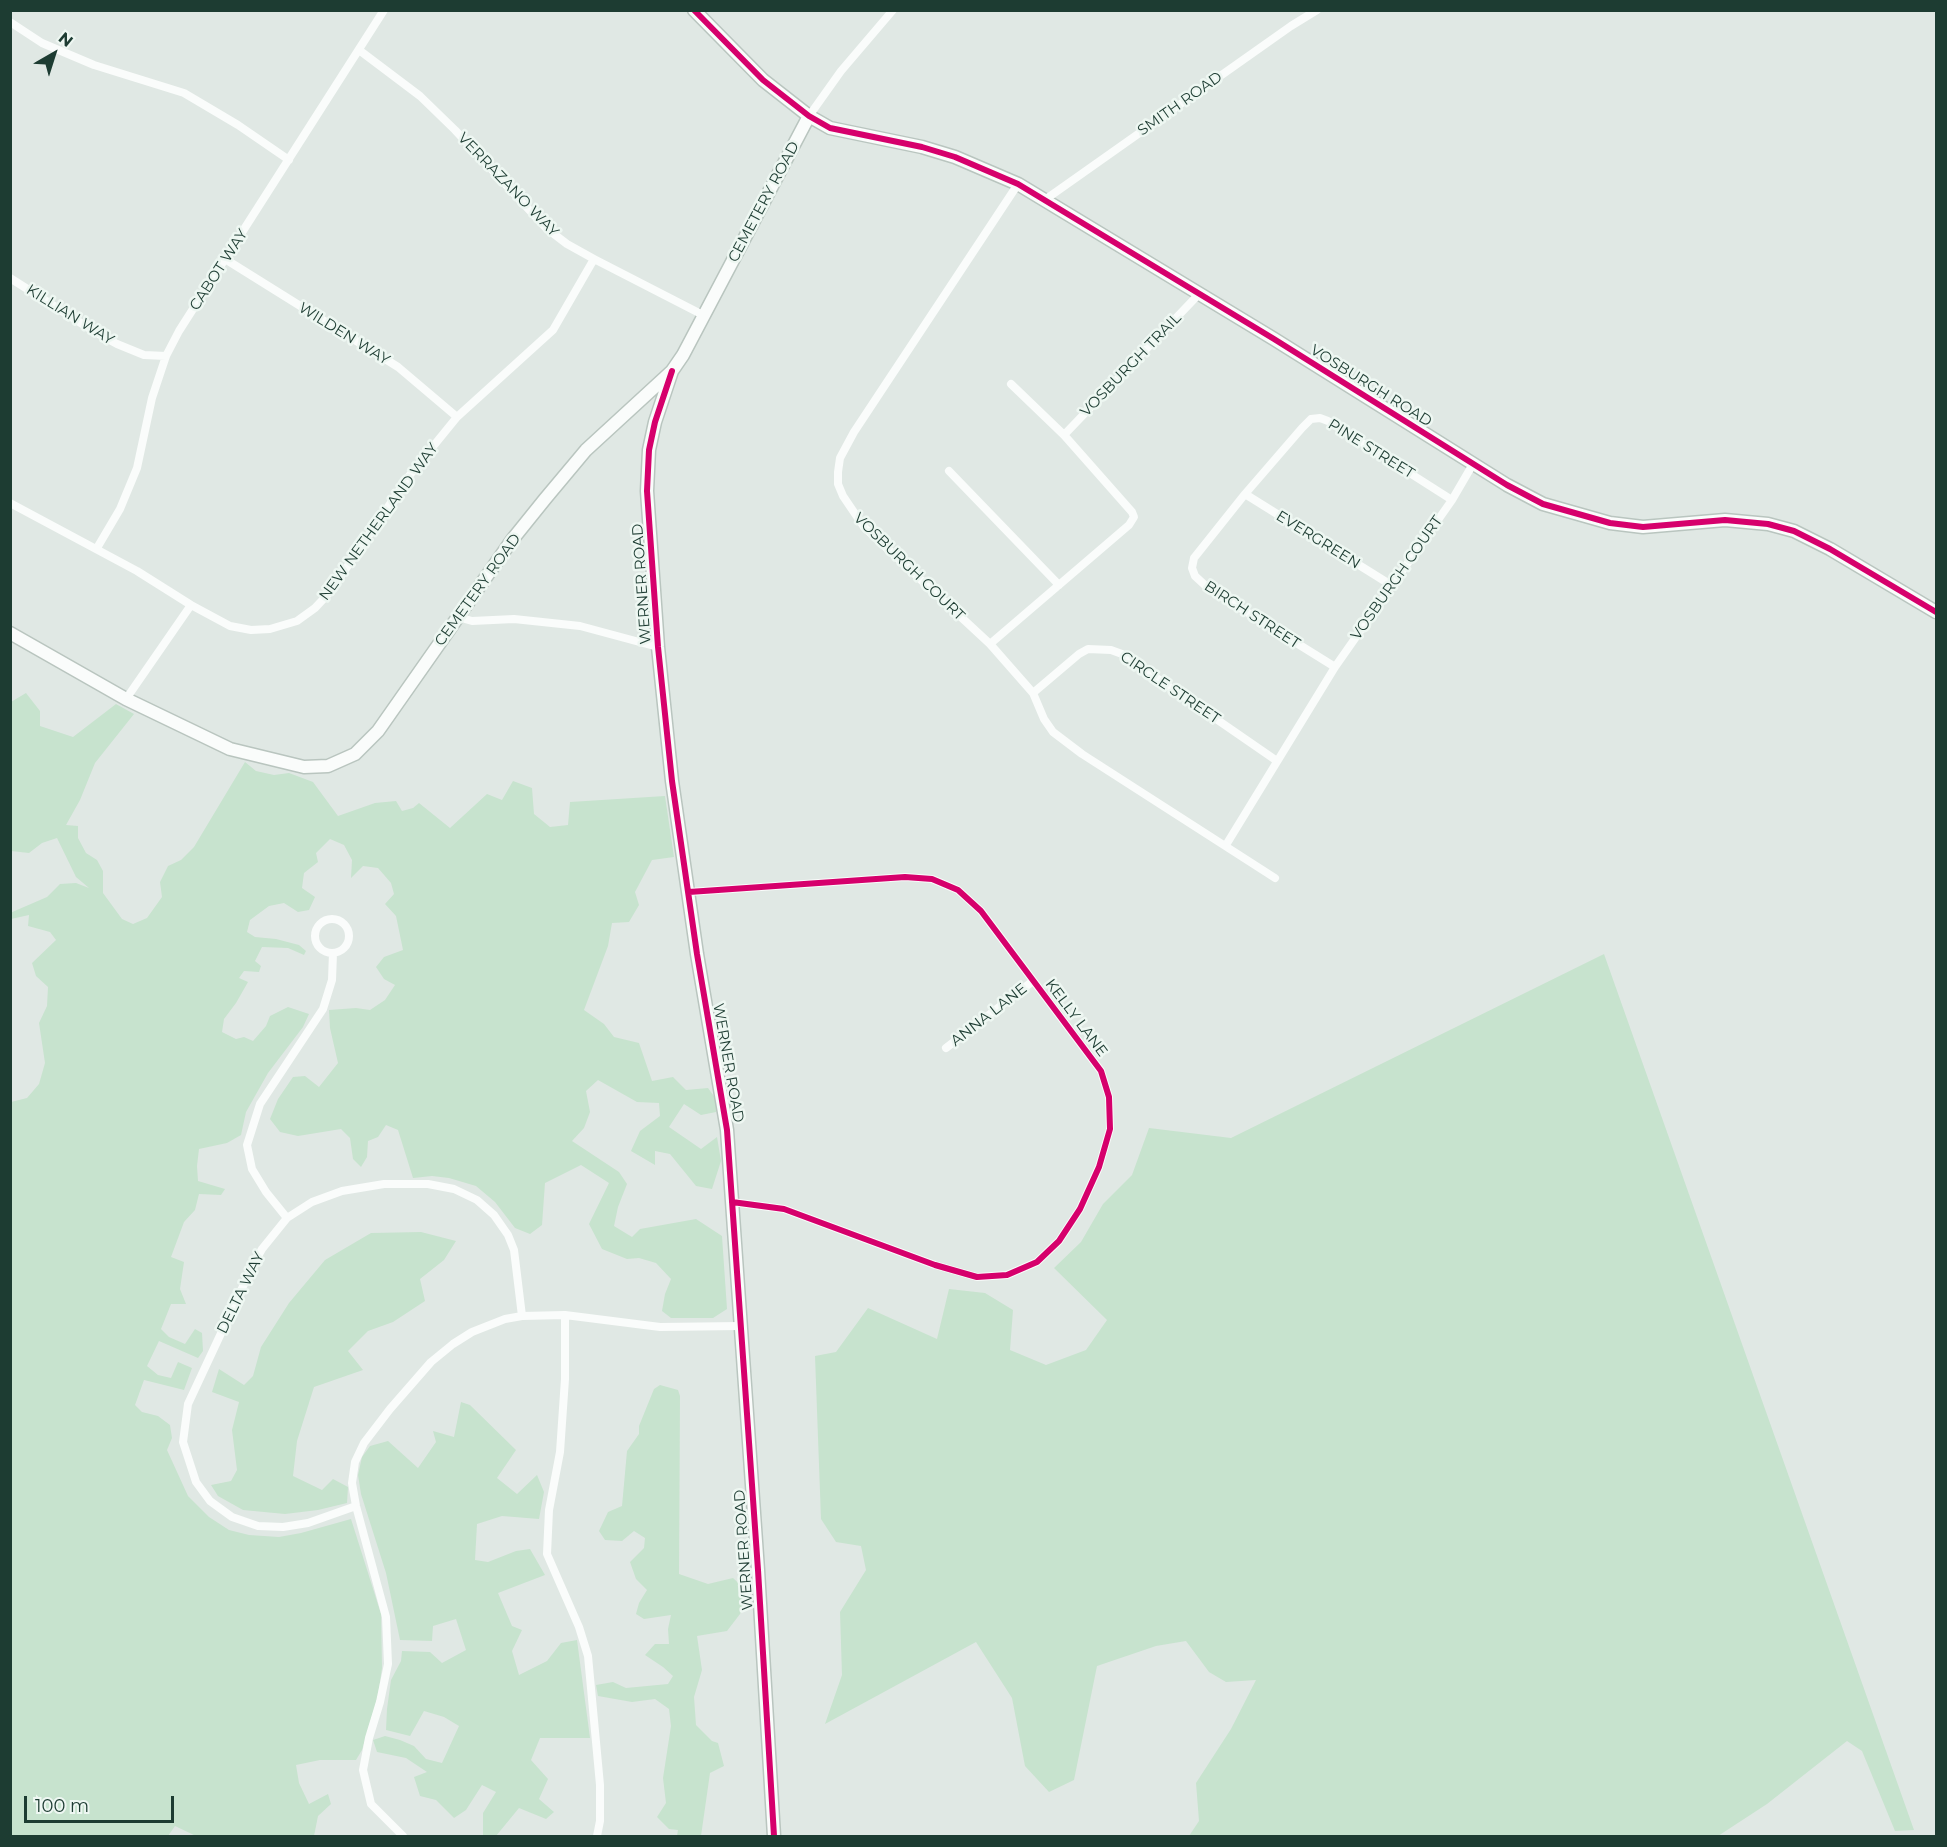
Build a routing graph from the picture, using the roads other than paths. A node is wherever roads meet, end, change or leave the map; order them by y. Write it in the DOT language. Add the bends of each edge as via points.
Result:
graph roads {
  1 [pos="384,10"];
  2 [pos="694,10"];
  3 [pos="893,10"];
  4 [pos="1317,10"];
  5 [pos="10,21"];
  6 [pos="359,50"];
  7 [pos="808,116"];
  8 [pos="289,160"];
  9 [pos="1018,184"];
  10 [pos="1046,199"];
  11 [pos="225,259"];
  12 [pos="594,259"];
  13 [pos="10,278"];
  14 [pos="1198,294"];
  15 [pos="703,315"];
  16 [pos="166,356"];
  17 [pos="672,370"];
  18 [pos="1011,384"];
  19 [pos="457,417"];
  20 [pos="1064,435"];
  21 [pos="1473,464"];
  22 [pos="949,471"];
  23 [pos="1245,494"];
  24 [pos="1452,500"];
  25 [pos="10,503"];
  26 [pos="97,548"];
  27 [pos="1059,585"];
  28 [pos="1391,585"];
  29 [pos="191,605"];
  30 [pos="1936,612"];
  31 [pos="458,617"];
  32 [pos="10,633"];
  33 [pos="990,644"];
  34 [pos="658,647"];
  35 [pos="1335,668"];
  36 [pos="1033,693"];
  37 [pos="126,699"];
  38 [pos="1277,761"];
  39 [pos="1226,845"];
  40 [pos="1275,878"];
  41 [pos="688,892"];
  42 [pos="333,953"];
  43 [pos="1032,981"];
  44 [pos="946,1048"];
  45 [pos="732,1202"];
  46 [pos="287,1218"];
  47 [pos="522,1316"];
  48 [pos="565,1316"];
  49 [pos="740,1326"];
  50 [pos="356,1506"];
  51 [pos="403,1836"];
  52 [pos="597,1836"];
  53 [pos="774,1836"];
  1 -- 6 [label="street, CABOT WAY"];
  2 -- 7 [label="street, VOSBURGH ROAD" via="763,80"];
  3 -- 7 [label="street"];
  4 -- 10 [label="street, SMITH ROAD"];
  5 -- 8 [label="street" via="42,43 94,65 184,93"];
  6 -- 8 [label="street, CABOT WAY"];
  6 -- 12 [label="street, VERRAZANO WAY" via="420,96 546,228"];
  7 -- 9 [label="street, VOSBURGH ROAD" via="830,128 955,157"];
  7 -- 15 [label="street, CEMETERY ROAD"];
  8 -- 11 [label="street, CABOT WAY"];
  9 -- 10 [label="street, VOSBURGH ROAD"];
  9 -- 33 [label="street, VOSBURGH COURT" via="854,432 840,458 838,472 843,496 864,527"];
  10 -- 14 [label="street, VOSBURGH ROAD"];
  11 -- 16 [label="street, CABOT WAY"];
  11 -- 19 [label="street, WILDEN WAY" via="398,367"];
  12 -- 15 [label="street, VERRAZANO WAY"];
  12 -- 19 [label="street, NEW NETHERLAND WAY" via="553,330"];
  13 -- 16 [label="street, KILLIAN WAY" via="117,344 144,355"];
  14 -- 20 [label="street, VOSBURGH TRAIL"];
  14 -- 21 [label="street, VOSBURGH ROAD"];
  15 -- 17 [label="street, CEMETERY ROAD"];
  16 -- 26 [label="street, CABOT WAY" via="152,398 137,468 120,509"];
  17 -- 31 [label="street, CEMETERY ROAD" via="586,450 512,540"];
  17 -- 34 [label="street, WERNER ROAD" via="649,450"];
  18 -- 20 [label="street"];
  19 -- 29 [label="street, NEW NETHERLAND WAY" via="409,477 330,592 306,615 270,629 251,630 231,626"];
  20 -- 27 [label="street" via="1134,517"];
  21 -- 24 [label="street, VOSBURGH COURT"];
  21 -- 30 [label="street, VOSBURGH ROAD" via="1544,504 1610,523 1643,527 1725,520 1794,531"];
  22 -- 27 [label="street"];
  23 -- 24 [label="street, PINE STREET" via="1302,428 1311,419 1320,418"];
  23 -- 28 [label="street, EVERGREEN"];
  23 -- 35 [label="street, BIRCH STREET" via="1194,558 1195,576"];
  24 -- 28 [label="street, VOSBURGH COURT"];
  25 -- 26 [label="street, NEW NETHERLAND WAY"];
  26 -- 29 [label="street, NEW NETHERLAND WAY"];
  27 -- 33 [label="street"];
  28 -- 35 [label="street, VOSBURGH COURT"];
  29 -- 37 [label="street"];
  31 -- 34 [label="street" via="580,626"];
  31 -- 37 [label="street, CEMETERY ROAD" via="378,731 355,753 328,766 304,767 230,749"];
  32 -- 37 [label="street, CEMETERY ROAD"];
  33 -- 36 [label="street, VOSBURGH COURT"];
  34 -- 41 [label="street, WERNER ROAD"];
  35 -- 38 [label="street, VOSBURGH COURT"];
  36 -- 38 [label="street, CIRCLE STREET" via="1088,649 1111,650"];
  36 -- 39 [label="street, VOSBURGH COURT" via="1044,719 1068,744"];
  38 -- 39 [label="street, VOSBURGH COURT"];
  39 -- 40 [label="street, VOSBURGH COURT"];
  41 -- 43 [label="street, KELLY LANE" via="905,876 932,879 958,890 981,911"];
  41 -- 45 [label="street, WERNER ROAD" via="728,1130"];
  42 -- 42 [label="street" via="342,950 349,937 344,924 330,919 320,924 315,938 319,947"];
  42 -- 46 [label="street" via="332,980 323,1009 260,1104 247,1145 252,1169"];
  43 -- 44 [label="street, ANNA LANE"];
  43 -- 45 [label="street, KELLY LANE" via="1101,1071 1109,1096 1110,1129 1099,1167 1080,1209 1059,1241 1037,1262 1007,1275 976,1277 784,1209"];
  45 -- 49 [label="street, WERNER ROAD"];
  46 -- 47 [label="street, DELTA WAY" via="312,1202 342,1191 384,1184 428,1184 454,1189 477,1200 508,1235 514,1250"];
  46 -- 50 [label="street, DELTA WAY" via="262,1249 222,1330 188,1404 183,1442 196,1482 210,1501 232,1517 258,1526 283,1527 308,1523"];
  47 -- 48 [label="street"];
  47 -- 50 [label="street" via="472,1332 431,1362 364,1443 355,1462 352,1483"];
  48 -- 49 [label="street" via="660,1328"];
  48 -- 52 [label="street" via="560,1452 549,1510 547,1554 588,1656 600,1785"];
  49 -- 53 [label="street, WERNER ROAD"];
  50 -- 51 [label="street" via="386,1617 388,1664 363,1770 371,1804"];
}
